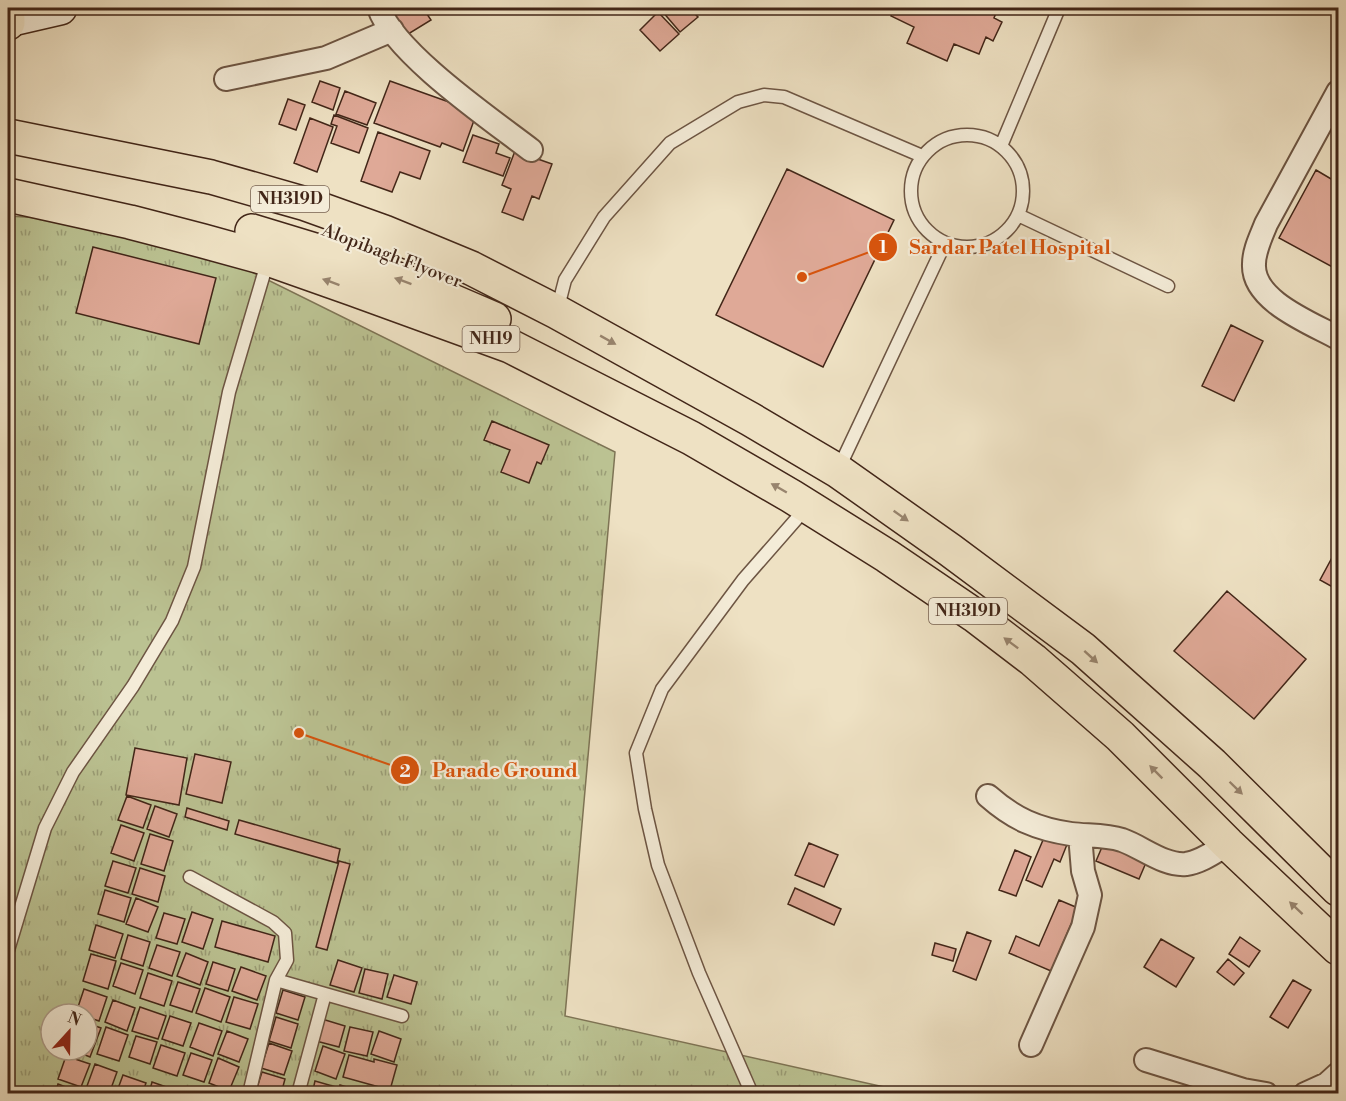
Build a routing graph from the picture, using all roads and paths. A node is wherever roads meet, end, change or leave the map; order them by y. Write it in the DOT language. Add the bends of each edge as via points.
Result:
graph roads {
  1 [pos="60,8"];
  2 [pos="379,8"];
  3 [pos="1059,8"];
  4 [pos="8,21"];
  5 [pos="392,30"];
  6 [pos="226,79"];
  7 [pos="1338,92"];
  8 [pos="8,135"];
  9 [pos="1001,146"];
  10 [pos="531,150"];
  11 [pos="8,151"];
  12 [pos="922,156"];
  13 [pos="8,176"];
  14 [pos="8,195"];
  15 [pos="1018,215"];
  16 [pos="945,243"];
  17 [pos="268,259"];
  18 [pos="1168,285"];
  19 [pos="522,322"];
  20 [pos="1338,338"];
  21 [pos="838,471"];
  22 [pos="874,496"];
  23 [pos="807,506"];
  24 [pos="852,533"];
  25 [pos="988,796"];
  26 [pos="1080,834"];
  27 [pos="1228,844"];
  28 [pos="190,877"];
  29 [pos="1338,889"];
  30 [pos="1338,948"];
  31 [pos="8,950"];
  32 [pos="276,980"];
  33 [pos="325,994"];
  34 [pos="402,1016"];
  35 [pos="1031,1046"];
  36 [pos="1146,1060"];
  37 [pos="1338,1074"];
  38 [pos="249,1094"];
  39 [pos="298,1094"];
  40 [pos="752,1094"];
  41 [pos="1266,1094"];
  42 [pos="1305,1094"];
  1 -- 4 [label="main road"];
  2 -- 5 [label="street"];
  3 -- 9 [label="lane"];
  5 -- 6 [label="street" via="326,58"];
  5 -- 10 [label="street" via="450,87"];
  7 -- 20 [label="street" via="1266,224 1253,266 1259,286 1270,300"];
  8 -- 19 [label="highway, NH319D" via="211,177 306,204 384,232 471,268"];
  9 -- 12 [label="lane" via="985,137 951,137"];
  9 -- 15 [label="lane" via="1022,175 1024,193"];
  11 -- 19 [label="highway, Alopibagh Flyover" via="241,204 395,255"];
  12 -- 16 [label="lane" via="910,188 912,206 919,221"];
  12 -- 19 [label="lane" via="784,97 764,95 738,102 670,142 604,217 565,280"];
  19 -- 13 [label="highway, Alopibagh Flyover, one-way" via="331,255 233,226 113,196"];
  14 -- 17 [label="highway"];
  15 -- 16 [label="lane" via="1012,227 998,239 981,246 963,248"];
  15 -- 18 [label="lane"];
  16 -- 21 [label="lane"];
  19 -- 17 [label="highway, NH19, one-way" via="446,323"];
  17 -- 31 [label="lane" via="229,392 195,567 172,621 74,772 45,828"];
  19 -- 21 [label="highway, NH319D, one-way" via="750,419"];
  23 -- 19 [label="highway, NH319D, one-way" via="691,438"];
  21 -- 22 [label="highway, NH319D"];
  22 -- 24 [label="highway"];
  22 -- 29 [label="highway, NH319D, one-way" via="1083,649 1212,764"];
  23 -- 24 [label="highway, NH319D"];
  23 -- 40 [label="lane" via="743,580 662,689 636,753 658,865 699,973"];
  27 -- 24 [label="highway, NH319D, one-way" via="1120,736 1033,660"];
  25 -- 26 [label="street" via="1006,812 1028,823"];
  26 -- 27 [label="street" via="1119,839 1174,864 1194,862"];
  26 -- 35 [label="street" via="1083,871 1090,895 1083,927"];
  30 -- 27 [label="highway, NH319D, one-way"];
  28 -- 32 [label="lane" via="273,922 285,933 287,960"];
  32 -- 33 [label="lane"];
  32 -- 38 [label="lane"];
  33 -- 34 [label="lane"];
  33 -- 39 [label="lane"];
  36 -- 41 [label="street"];
  37 -- 42 [label="street"];
}
